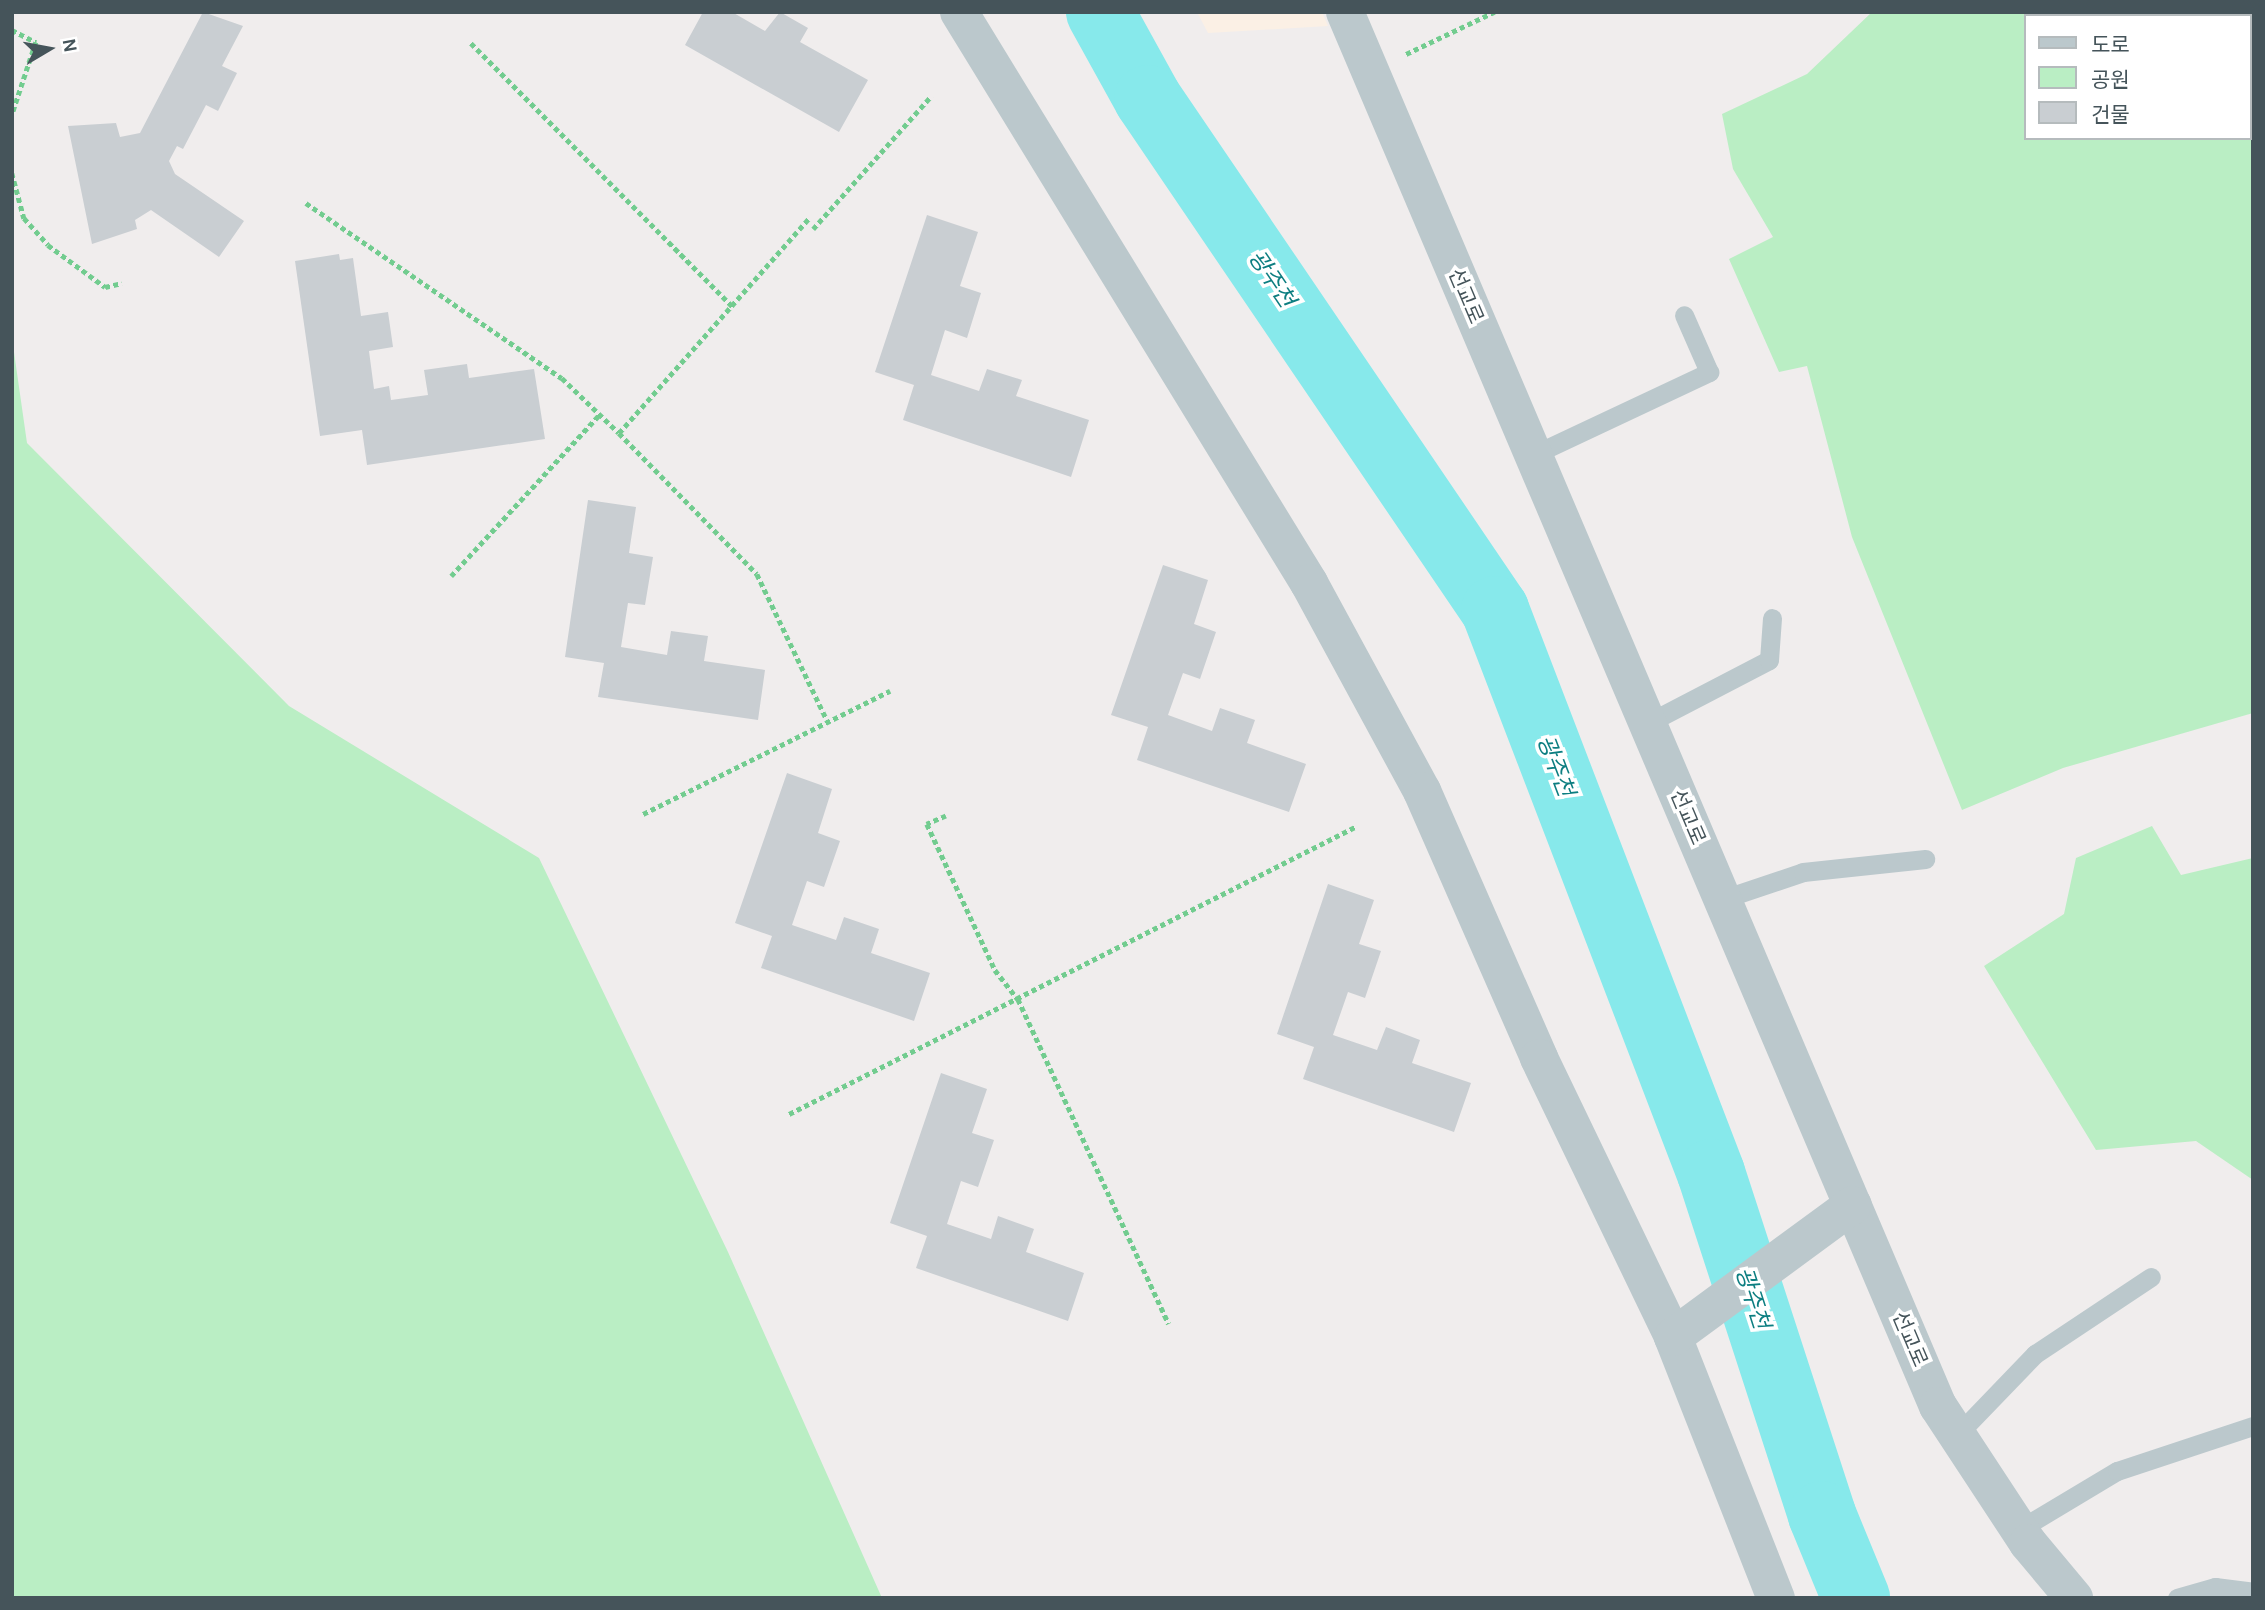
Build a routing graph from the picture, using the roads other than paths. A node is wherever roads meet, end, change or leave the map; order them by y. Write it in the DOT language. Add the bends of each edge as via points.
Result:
graph roads {
  1 [pos="959,12"];
  2 [pos="1345,12"];
  3 [pos="1684,315"];
  4 [pos="1533,455"];
  5 [pos="1772,618"];
  6 [pos="1648,723"];
  7 [pos="1925,859"];
  8 [pos="1723,899"];
  9 [pos="1853,1205"];
  10 [pos="2151,1277"];
  11 [pos="1673,1337"];
  12 [pos="2253,1426"];
  13 [pos="1957,1435"];
  14 [pos="2020,1529"];
  15 [pos="2253,1592"];
  16 [pos="1776,1598"];
  17 [pos="2074,1598"];
  18 [pos="2177,1598"];
  1 -- 11 [label="street" via="1309,583 1422,791 1539,1058"];
  2 -- 4 [label="street, 선교로"];
  3 -- 4 [label="lane" via="1709,372"];
  4 -- 6 [label="street, 선교로"];
  5 -- 6 [label="lane" via="1769,660"];
  6 -- 8 [label="street, 선교로"];
  7 -- 8 [label="lane" via="1803,872"];
  8 -- 9 [label="street, 선교로"];
  9 -- 11 [label="street"];
  9 -- 13 [label="street, 선교로" via="1938,1406"];
  10 -- 13 [label="lane" via="2035,1354"];
  11 -- 16 [label="street"];
  12 -- 14 [label="lane" via="2117,1471"];
  13 -- 14 [label="street, 선교로"];
  14 -- 17 [label="street, 선교로"];
  15 -- 18 [label="lane" via="2215,1587"];
}
